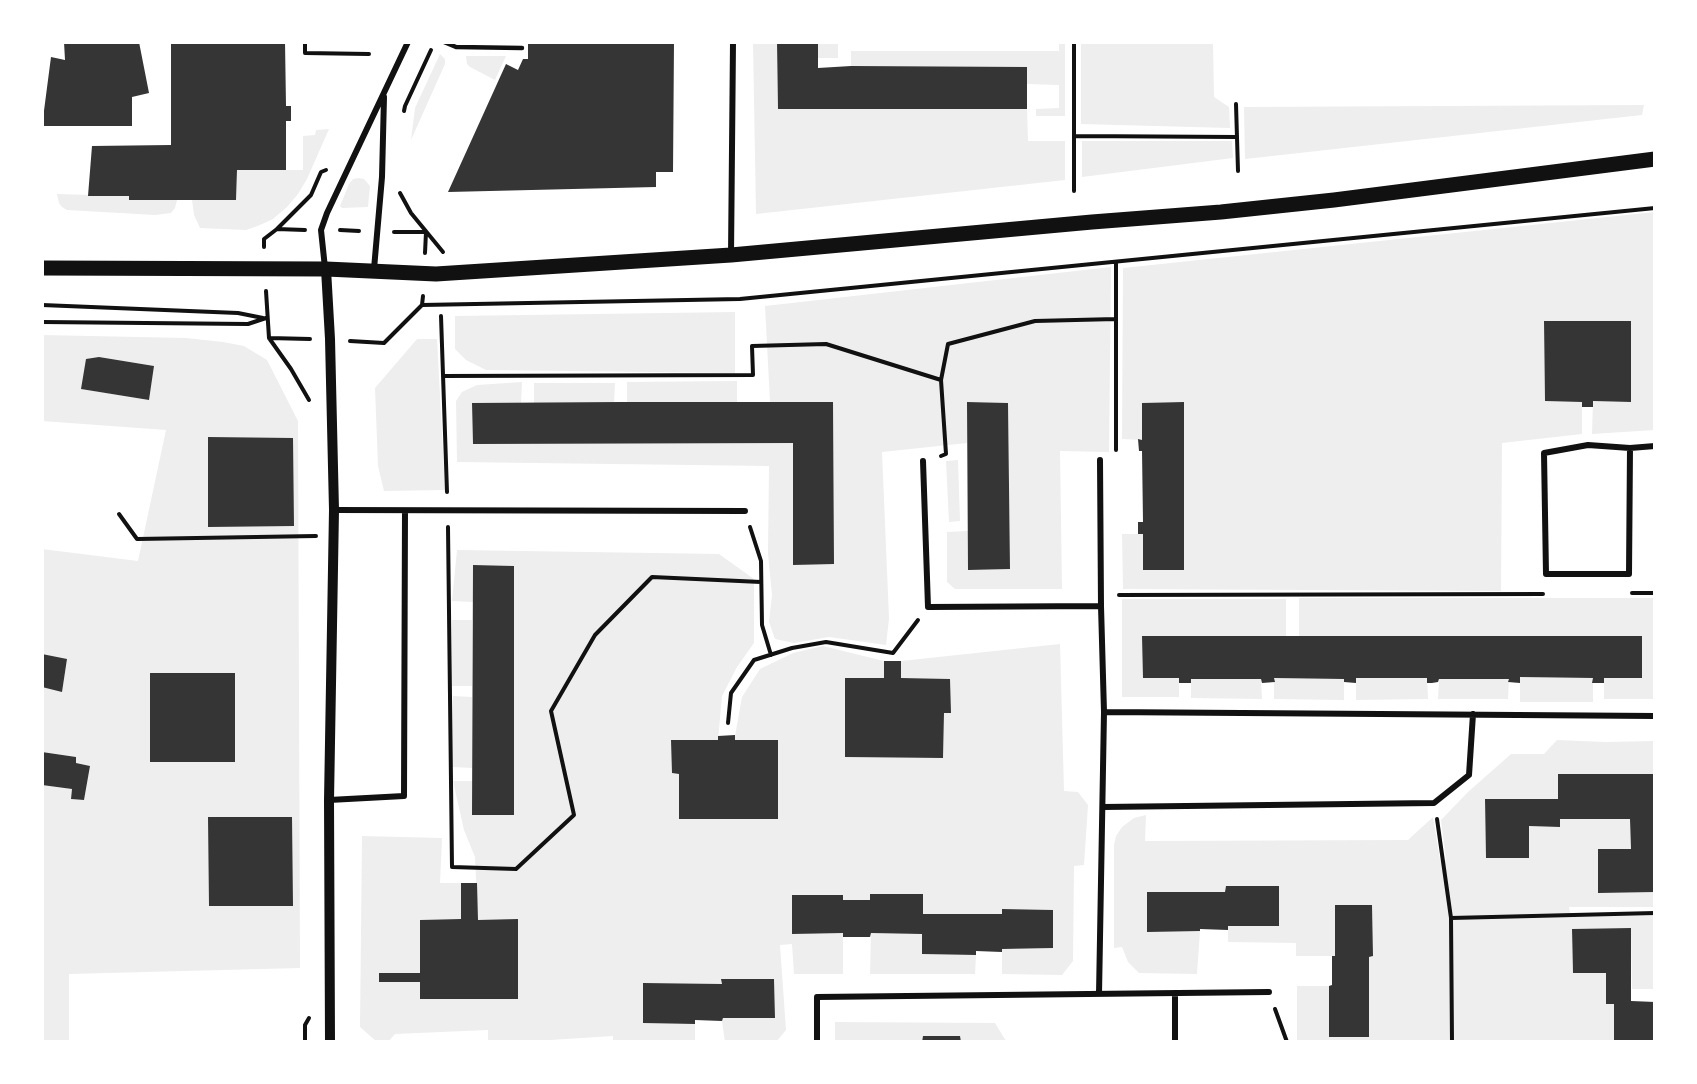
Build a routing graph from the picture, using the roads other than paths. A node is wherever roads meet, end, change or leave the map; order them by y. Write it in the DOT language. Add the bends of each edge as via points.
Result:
graph roads {
  1 [pos="408,42"];
  2 [pos="444,42"];
  3 [pos="733,42"];
  4 [pos="522,48"];
  5 [pos="384,93"];
  6 [pos="1655,159"];
  7 [pos="731,255"];
  8 [pos="42,268"];
  9 [pos="326,269"];
  10 [pos="374,271"];
  11 [pos="1655,446"];
  12 [pos="1630,448"];
  13 [pos="1100,460"];
  14 [pos="923,461"];
  15 [pos="334,510"];
  16 [pos="405,511"];
  17 [pos="745,511"];
  18 [pos="1101,606"];
  19 [pos="1104,712"];
  20 [pos="1473,714"];
  21 [pos="1655,716"];
  22 [pos="329,800"];
  23 [pos="1102,807"];
  24 [pos="1269,992"];
  25 [pos="1175,993"];
  26 [pos="1100,994"];
  27 [pos="330,1042"];
  28 [pos="817,1042"];
  29 [pos="1176,1042"];
  1 -- 5 [label="street"];
  2 -- 4 [label="lane" via="456,47"];
  3 -- 7 [label="street"];
  5 -- 9 [label="street" via="321,230"];
  5 -- 10 [label="street"];
  6 -- 7 [label="main road" via="1221,212"];
  7 -- 10 [label="main road" via="461,273"];
  8 -- 9 [label="main road"];
  9 -- 10 [label="main road"];
  9 -- 15 [label="street"];
  11 -- 12 [label="street"];
  12 -- 12 [label="street" via="1588,445 1544,453 1546,574 1629,574"];
  13 -- 18 [label="street"];
  14 -- 18 [label="street" via="928,607"];
  15 -- 16 [label="street"];
  15 -- 22 [label="street"];
  16 -- 17 [label="street"];
  16 -- 22 [label="street" via="404,796"];
  18 -- 19 [label="street"];
  19 -- 20 [label="street"];
  19 -- 23 [label="street"];
  20 -- 21 [label="street"];
  20 -- 23 [label="street" via="1469,775 1434,803"];
  22 -- 27 [label="street"];
  23 -- 26 [label="street"];
  24 -- 25 [label="street"];
  25 -- 26 [label="street"];
  25 -- 29 [label="street"];
  26 -- 28 [label="street" via="817,997"];
}
